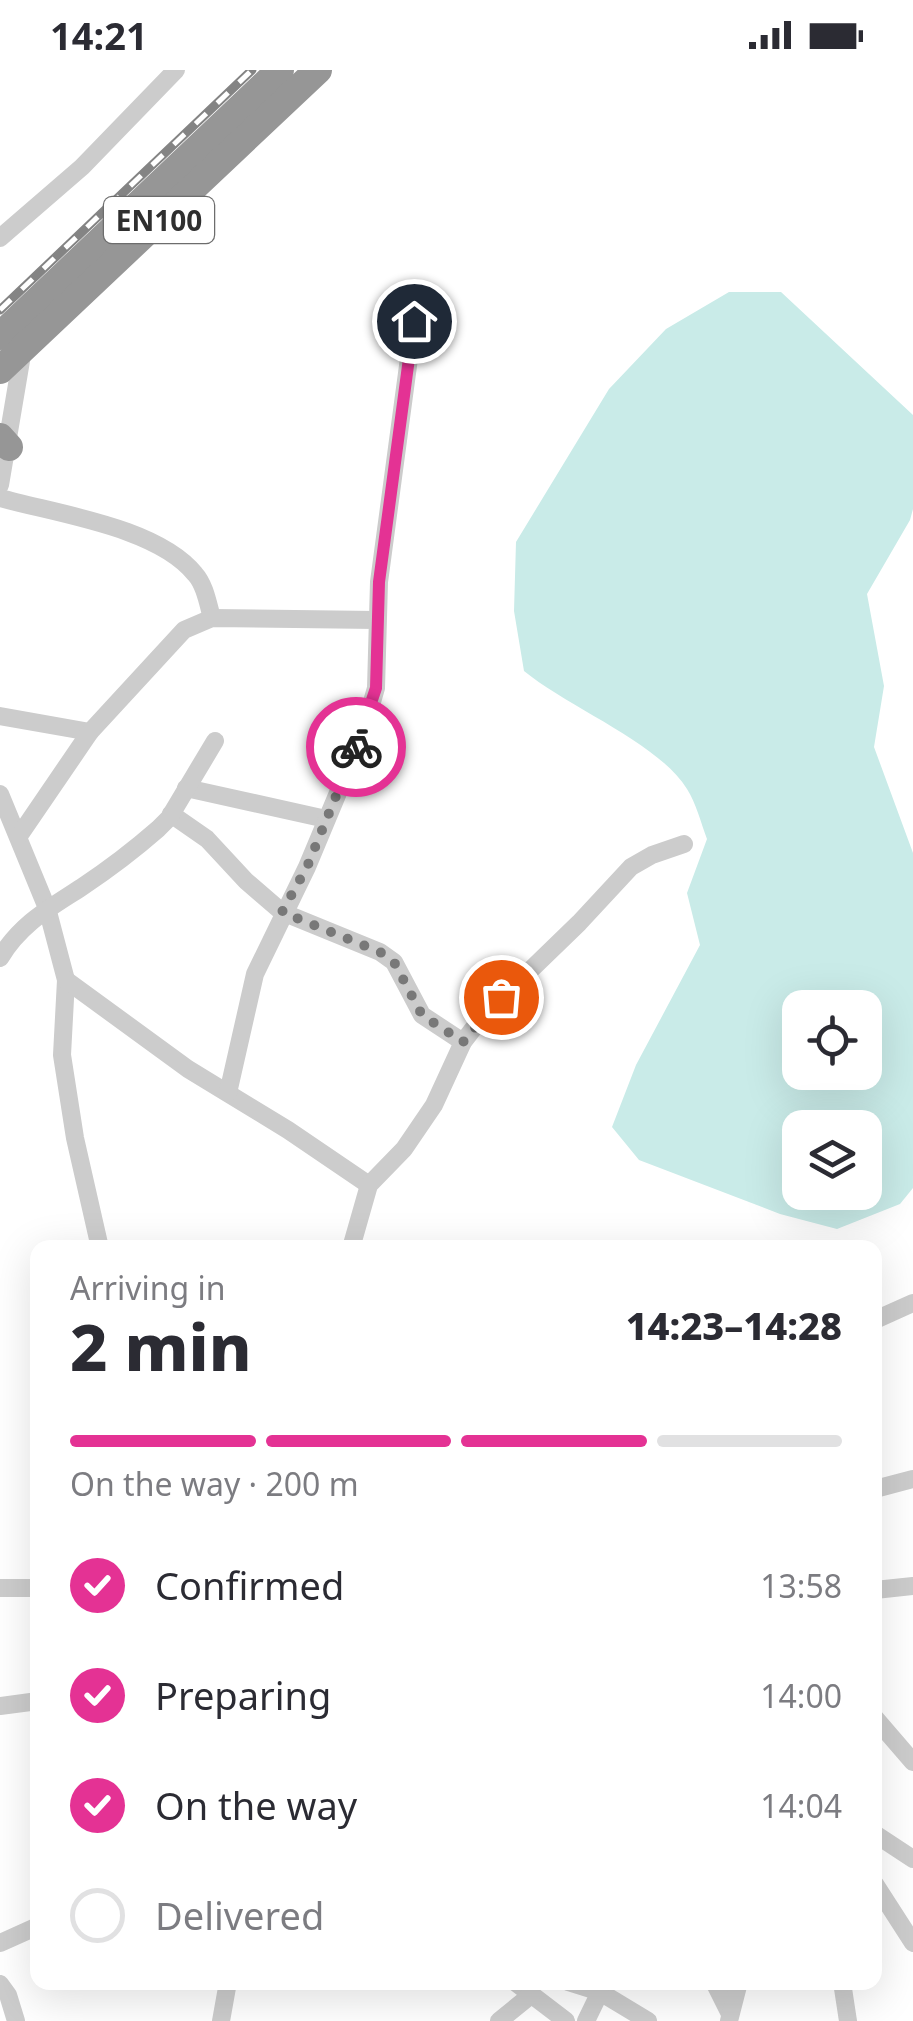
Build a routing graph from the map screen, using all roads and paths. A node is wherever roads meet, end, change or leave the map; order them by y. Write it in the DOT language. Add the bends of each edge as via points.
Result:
graph roads {
  1 [pos="176,70"];
  2 [pos="280,70"];
  3 [pos="318,70"];
  4 [pos="0,238"];
  5 [pos="414,321"];
  6 [pos="12,342"];
  7 [pos="0,370"];
  8 [pos="4,442"];
  9 [pos="0,485"];
  10 [pos="0,498"];
  11 [pos="212,618"];
  12 [pos="377,620"];
  13 [pos="0,716"];
  14 [pos="90,732"];
  15 [pos="215,742"];
  16 [pos="186,788"];
  17 [pos="0,794"];
  18 [pos="171,814"];
  19 [pos="326,819"];
  20 [pos="19,836"];
  21 [pos="684,844"];
  22 [pos="46,908"];
  23 [pos="282,912"];
  24 [pos="0,958"];
  25 [pos="66,980"];
  26 [pos="463,1042"];
  27 [pos="228,1092"];
  28 [pos="370,1186"];
  29 [pos="98,1240"];
  30 [pos="353,1240"];
  31 [pos="913,1303"];
  32 [pos="882,1317"];
  33 [pos="913,1479"];
  34 [pos="882,1487"];
  35 [pos="913,1586"];
  36 [pos="0,1588"];
  37 [pos="30,1588"];
  38 [pos="882,1589"];
  39 [pos="30,1703"];
  40 [pos="0,1706"];
  41 [pos="882,1726"];
  42 [pos="913,1762"];
  43 [pos="882,1838"];
  44 [pos="913,1858"];
  45 [pos="882,1895"];
  46 [pos="30,1930"];
  47 [pos="0,1943"];
  48 [pos="913,1943"];
  49 [pos="0,1984"];
  50 [pos="227,1990"];
  51 [pos="525,1990"];
  52 [pos="594,1990"];
  53 [pos="718,1990"];
  54 [pos="737,1990"];
  55 [pos="843,1990"];
  56 [pos="600,1992"];
  57 [pos="531,1995"];
  58 [pos="730,2018"];
  59 [pos="16,2021"];
  60 [pos="221,2021"];
  61 [pos="499,2021"];
  62 [pos="566,2021"];
  63 [pos="586,2021"];
  64 [pos="648,2021"];
  65 [pos="848,2021"];
  1 -- 4 [label="street" via="82,167"];
  2 -- 6 [label="highway, EN100"];
  3 -- 6 [label="highway, EN100"];
  5 -- 12 [label="street"];
  6 -- 7 [label="highway, EN100"];
  6 -- 8 [label="street"];
  8 -- 9 [label="street"];
  10 -- 11 [label="street" via="162,548 196,575"];
  11 -- 12 [label="street"];
  11 -- 14 [label="street" via="184,630"];
  12 -- 19 [label="street" via="376,688"];
  13 -- 14 [label="street"];
  14 -- 20 [label="street"];
  15 -- 16 [label="street"];
  16 -- 18 [label="street"];
  16 -- 19 [label="street"];
  17 -- 20 [label="street"];
  18 -- 22 [label="street" via="114,864"];
  18 -- 23 [label="street" via="208,839"];
  19 -- 23 [label="street"];
  20 -- 22 [label="street"];
  21 -- 26 [label="street" via="631,867"];
  22 -- 24 [label="street" via="14,935"];
  22 -- 25 [label="street"];
  23 -- 26 [label="street" via="394,962 422,1015"];
  23 -- 27 [label="street" via="255,974"];
  25 -- 27 [label="street"];
  25 -- 29 [label="street" via="62,1055"];
  26 -- 28 [label="street" via="434,1106"];
  27 -- 28 [label="street"];
  28 -- 30 [label="street"];
  31 -- 32 [label="street"];
  33 -- 34 [label="street"];
  35 -- 38 [label="street"];
  36 -- 37 [label="street"];
  39 -- 40 [label="street"];
  41 -- 42 [label="street"];
  43 -- 44 [label="street"];
  45 -- 48 [label="street"];
  46 -- 47 [label="street"];
  49 -- 59 [label="street"];
  50 -- 60 [label="street"];
  51 -- 57 [label="street"];
  52 -- 56 [label="street"];
  53 -- 58 [label="street"];
  54 -- 58 [label="street"];
  55 -- 65 [label="street"];
  56 -- 63 [label="street"];
  56 -- 64 [label="street"];
  57 -- 61 [label="street"];
  57 -- 62 [label="street"];
}
